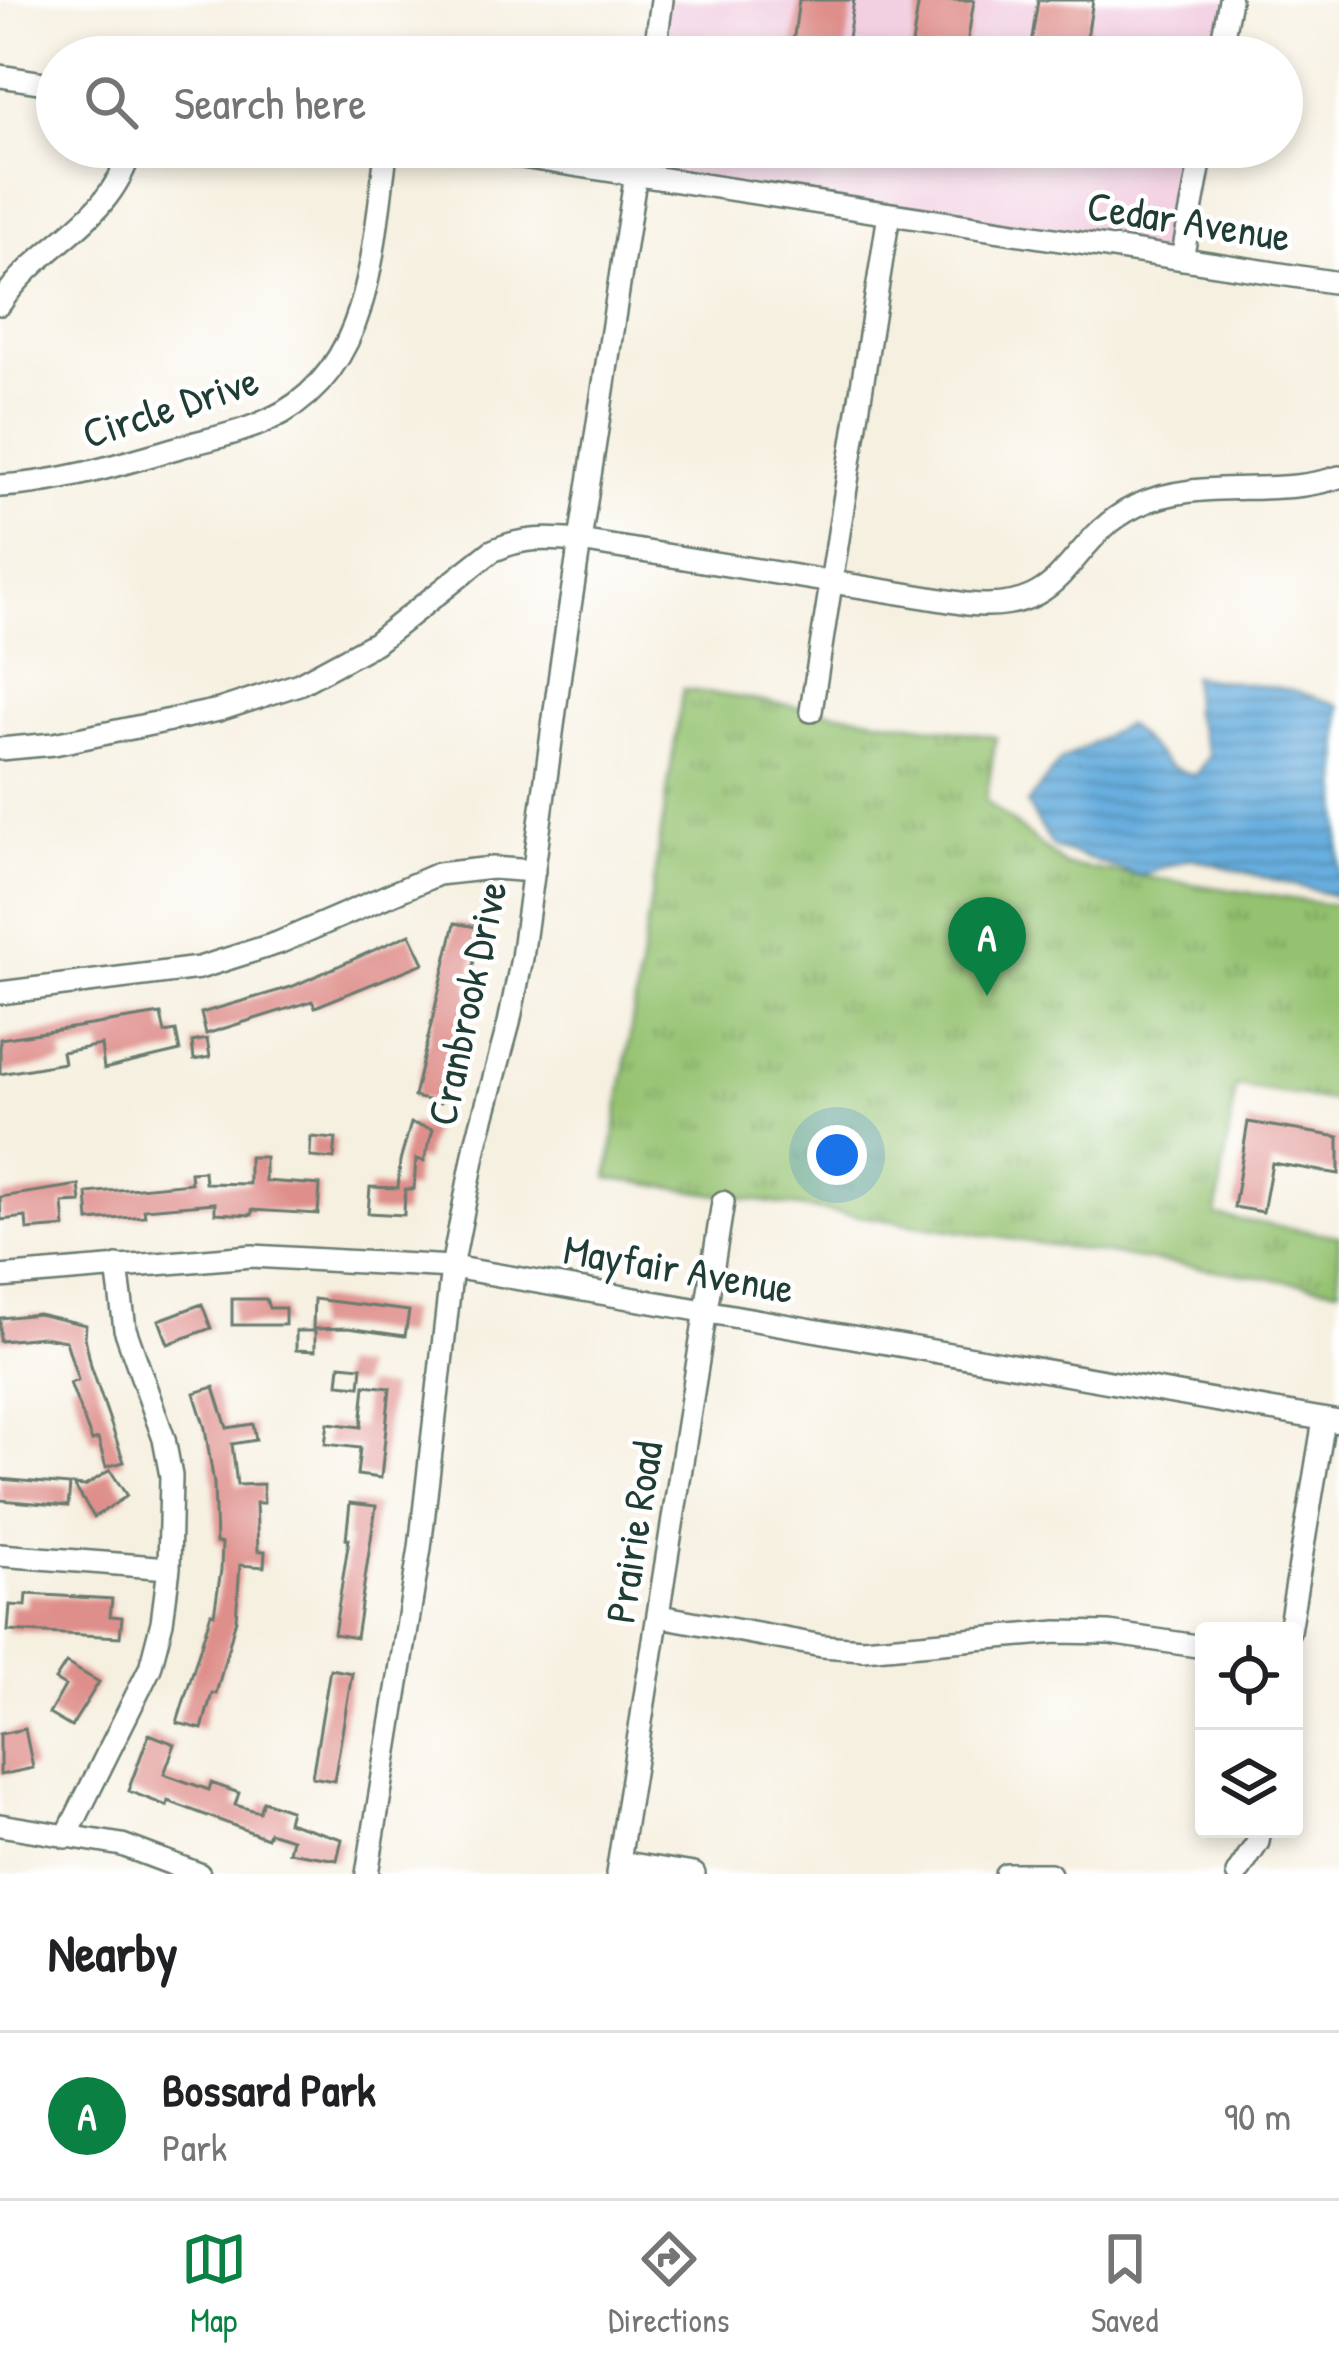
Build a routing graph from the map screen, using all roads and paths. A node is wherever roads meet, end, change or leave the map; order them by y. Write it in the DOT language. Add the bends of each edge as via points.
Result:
graph roads {
  1 [pos="662,0"];
  2 [pos="1230,0"];
  3 [pos="657,36"];
  4 [pos="1223,36"];
  5 [pos="0,76"];
  6 [pos="36,82"];
  7 [pos="125,168"];
  8 [pos="383,168"];
  9 [pos="595,168"];
  10 [pos="636,168"];
  11 [pos="1199,168"];
  12 [pos="635,174"];
  13 [pos="889,214"];
  14 [pos="1183,259"];
  15 [pos="1339,283"];
  16 [pos="0,304"];
  17 [pos="1339,477"];
  18 [pos="0,486"];
  19 [pos="580,542"];
  20 [pos="831,584"];
  21 [pos="811,711"];
  22 [pos="0,749"];
  23 [pos="534,871"];
  24 [pos="0,993"];
  25 [pos="723,1202"];
  26 [pos="117,1266"];
  27 [pos="452,1267"];
  28 [pos="0,1277"];
  29 [pos="706,1314"];
  30 [pos="1331,1421"];
  31 [pos="0,1555"];
  32 [pos="169,1568"];
  33 [pos="660,1616"];
  34 [pos="1291,1622"];
  35 [pos="1195,1646"];
  36 [pos="0,1825"];
  37 [pos="66,1837"];
  38 [pos="1259,1838"];
  39 [pos="618,1868"];
  40 [pos="199,1874"];
  41 [pos="368,1874"];
  42 [pos="694,1874"];
  43 [pos="1006,1874"];
  44 [pos="1050,1874"];
  45 [pos="1237,1874"];
  1 -- 3 [label="street"];
  2 -- 4 [label="street"];
  5 -- 6 [label="street"];
  7 -- 16 [label="street" via="100,209 32,264"];
  8 -- 18 [label="street, Circle Drive" via="355,329 310,394 244,429 77,477"];
  9 -- 12 [label="street, Cedar Avenue"];
  10 -- 12 [label="street, Cranbrook Drive"];
  11 -- 14 [label="street"];
  12 -- 13 [label="street, Cedar Avenue"];
  12 -- 19 [label="street, Cranbrook Drive"];
  13 -- 14 [label="street, Cedar Avenue"];
  13 -- 20 [label="street"];
  14 -- 15 [label="street, Cedar Avenue"];
  17 -- 20 [label="street" via="1143,502 1104,526 1048,588 1006,605"];
  19 -- 20 [label="street"];
  19 -- 22 [label="street" via="530,538 491,551 375,644 279,692"];
  19 -- 23 [label="street, Cranbrook Drive"];
  20 -- 21 [label="street"];
  23 -- 24 [label="street" via="438,874 199,968"];
  23 -- 27 [label="street, Cranbrook Drive" via="509,1023"];
  25 -- 29 [label="street, Prairie Road"];
  26 -- 27 [label="street, Mayfair Avenue" via="252,1256"];
  26 -- 28 [label="street, Mayfair Avenue"];
  26 -- 32 [label="street" via="125,1329 171,1476"];
  27 -- 29 [label="street, Mayfair Avenue"];
  27 -- 41 [label="street, Cranbrook Drive" via="420,1548"];
  29 -- 30 [label="street, Mayfair Avenue"];
  29 -- 33 [label="street, Prairie Road"];
  30 -- 34 [label="street"];
  31 -- 32 [label="street"];
  32 -- 37 [label="street" via="150,1668"];
  33 -- 35 [label="street" via="863,1649 1058,1632"];
  33 -- 39 [label="street, Prairie Road"];
  36 -- 37 [label="street"];
  37 -- 40 [label="street" via="122,1845"];
  38 -- 45 [label="street"];
  39 -- 42 [label="street"];
  43 -- 44 [label="street"];
}
